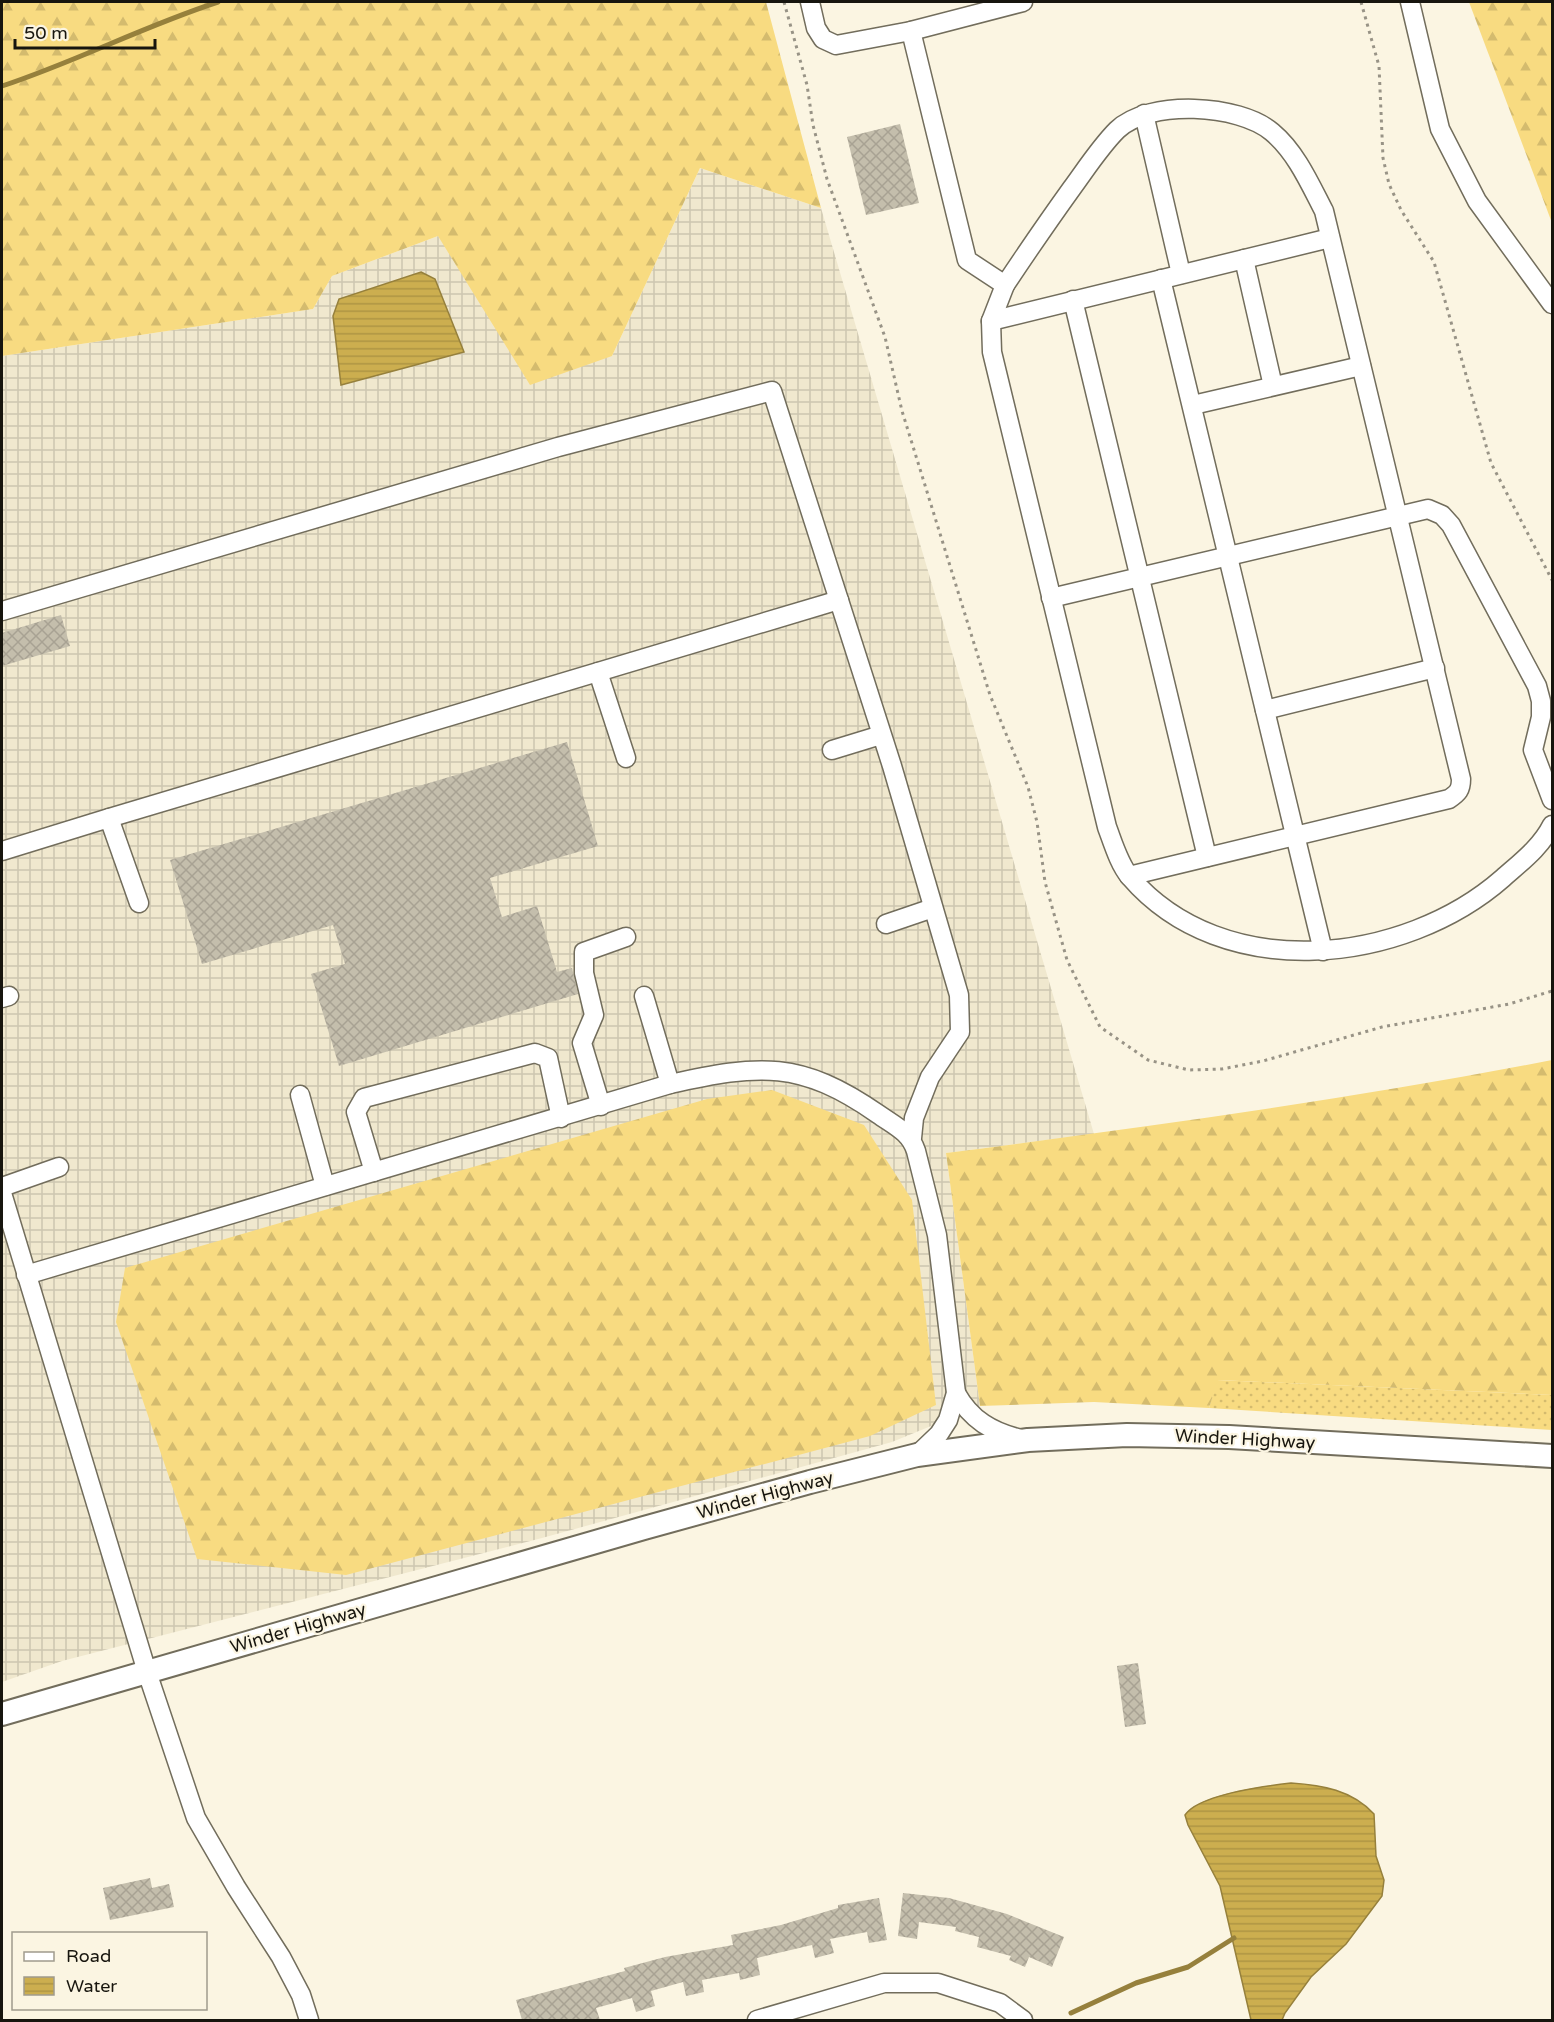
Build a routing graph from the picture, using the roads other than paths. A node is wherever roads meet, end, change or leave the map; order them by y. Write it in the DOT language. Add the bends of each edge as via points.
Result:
graph roads {
  1 [pos="810,2"];
  2 [pos="1023,2"];
  3 [pos="1410,2"];
  4 [pos="911,31"];
  5 [pos="1143,114"];
  6 [pos="1330,238"];
  7 [pos="1244,259"];
  8 [pos="1181,274"];
  9 [pos="1161,279"];
  10 [pos="1005,285"];
  11 [pos="1073,300"];
  12 [pos="1552,304"];
  13 [pos="991,321"];
  14 [pos="1361,366"];
  15 [pos="1273,386"];
  16 [pos="1193,405"];
  17 [pos="1397,516"];
  18 [pos="1229,557"];
  19 [pos="1140,576"];
  20 [pos="1051,598"];
  21 [pos="839,600"];
  22 [pos="2,610"];
  23 [pos="1435,668"];
  24 [pos="598,672"];
  25 [pos="1265,710"];
  26 [pos="881,735"];
  27 [pos="832,750"];
  28 [pos="626,758"];
  29 [pos="1552,800"];
  30 [pos="109,818"];
  31 [pos="1552,825"];
  32 [pos="1295,837"];
  33 [pos="2,851"];
  34 [pos="1207,857"];
  35 [pos="1128,876"];
  36 [pos="139,903"];
  37 [pos="933,908"];
  38 [pos="886,924"];
  39 [pos="626,938"];
  40 [pos="1323,951"];
  41 [pos="644,996"];
  42 [pos="670,1084"];
  43 [pos="300,1095"];
  44 [pos="601,1106"];
  45 [pos="561,1118"];
  46 [pos="912,1138"];
  47 [pos="58,1167"];
  48 [pos="374,1172"];
  49 [pos="2,1186"];
  50 [pos="325,1186"];
  51 [pos="2,1193"];
  52 [pos="26,1275"];
  53 [pos="956,1394"];
  54 [pos="1028,1440"];
  55 [pos="917,1455"];
  56 [pos="1552,1456"];
  57 [pos="147,1672"];
  58 [pos="2,1714"];
  59 [pos="309,2020"];
  60 [pos="757,2020"];
  61 [pos="1023,2020"];
  1 -- 4 [label="street" via="823,39 836,45"];
  2 -- 4 [label="street"];
  3 -- 12 [label="street" via="1440,129 1477,201"];
  4 -- 10 [label="street" via="967,260"];
  5 -- 6 [label="street" via="1174,107 1210,111 1245,118 1271,131 1311,185 1324,212"];
  5 -- 8 [label="street"];
  5 -- 10 [label="street" via="1118,129 1088,166"];
  6 -- 7 [label="street"];
  6 -- 14 [label="street"];
  7 -- 8 [label="street"];
  7 -- 15 [label="street"];
  8 -- 9 [label="street"];
  9 -- 11 [label="street"];
  9 -- 16 [label="street"];
  10 -- 13 [label="street"];
  11 -- 13 [label="street"];
  11 -- 19 [label="street"];
  13 -- 20 [label="street" via="992,352"];
  14 -- 15 [label="street"];
  14 -- 17 [label="street"];
  15 -- 16 [label="street"];
  16 -- 18 [label="street"];
  17 -- 18 [label="street"];
  17 -- 23 [label="street"];
  17 -- 29 [label="street" via="1428,509 1442,515 1538,686 1540,717 1533,750"];
  18 -- 19 [label="street"];
  18 -- 25 [label="street"];
  19 -- 20 [label="street"];
  19 -- 34 [label="street"];
  20 -- 35 [label="street" via="1107,827"];
  21 -- 22 [label="street" via="772,391 558,447"];
  21 -- 24 [label="street"];
  21 -- 26 [label="street"];
  23 -- 25 [label="street"];
  23 -- 32 [label="street" via="1461,779 1458,793 1449,799"];
  24 -- 28 [label="street"];
  24 -- 30 [label="street"];
  25 -- 32 [label="street"];
  26 -- 27 [label="street"];
  26 -- 37 [label="street"];
  30 -- 33 [label="street"];
  30 -- 36 [label="street"];
  31 -- 40 [label="street" via="1544,841 1520,864 1465,907 1403,935"];
  32 -- 34 [label="street"];
  32 -- 40 [label="street"];
  34 -- 35 [label="street"];
  35 -- 40 [label="street" via="1165,911 1197,927 1263,947"];
  37 -- 38 [label="street"];
  37 -- 46 [label="street" via="959,995 960,1032 930,1077 914,1118"];
  39 -- 44 [label="street" via="584,952 584,973 594,1015 582,1043"];
  41 -- 42 [label="street"];
  42 -- 44 [label="street"];
  42 -- 46 [label="street" via="742,1070 801,1073 862,1103"];
  43 -- 50 [label="street"];
  44 -- 45 [label="street"];
  45 -- 48 [label="street"];
  45 -- 48 [label="street" via="548,1058 535,1053 364,1098 356,1112"];
  46 -- 53 [label="street" via="937,1235"];
  47 -- 49 [label="street"];
  48 -- 50 [label="street"];
  50 -- 52 [label="street"];
  51 -- 52 [label="street"];
  52 -- 57 [label="street"];
  53 -- 54 [label="street" via="988,1428"];
  53 -- 55 [label="street" via="948,1420"];
  54 -- 55 [label="main road, Winder Highway"];
  54 -- 56 [label="main road, Winder Highway" via="1178,1436"];
  55 -- 57 [label="main road, Winder Highway" via="810,1482"];
  57 -- 58 [label="main road, Winder Highway"];
  57 -- 59 [label="street" via="196,1818 282,1957"];
  60 -- 61 [label="street" via="884,1983 938,1983 1000,2003"];
}
